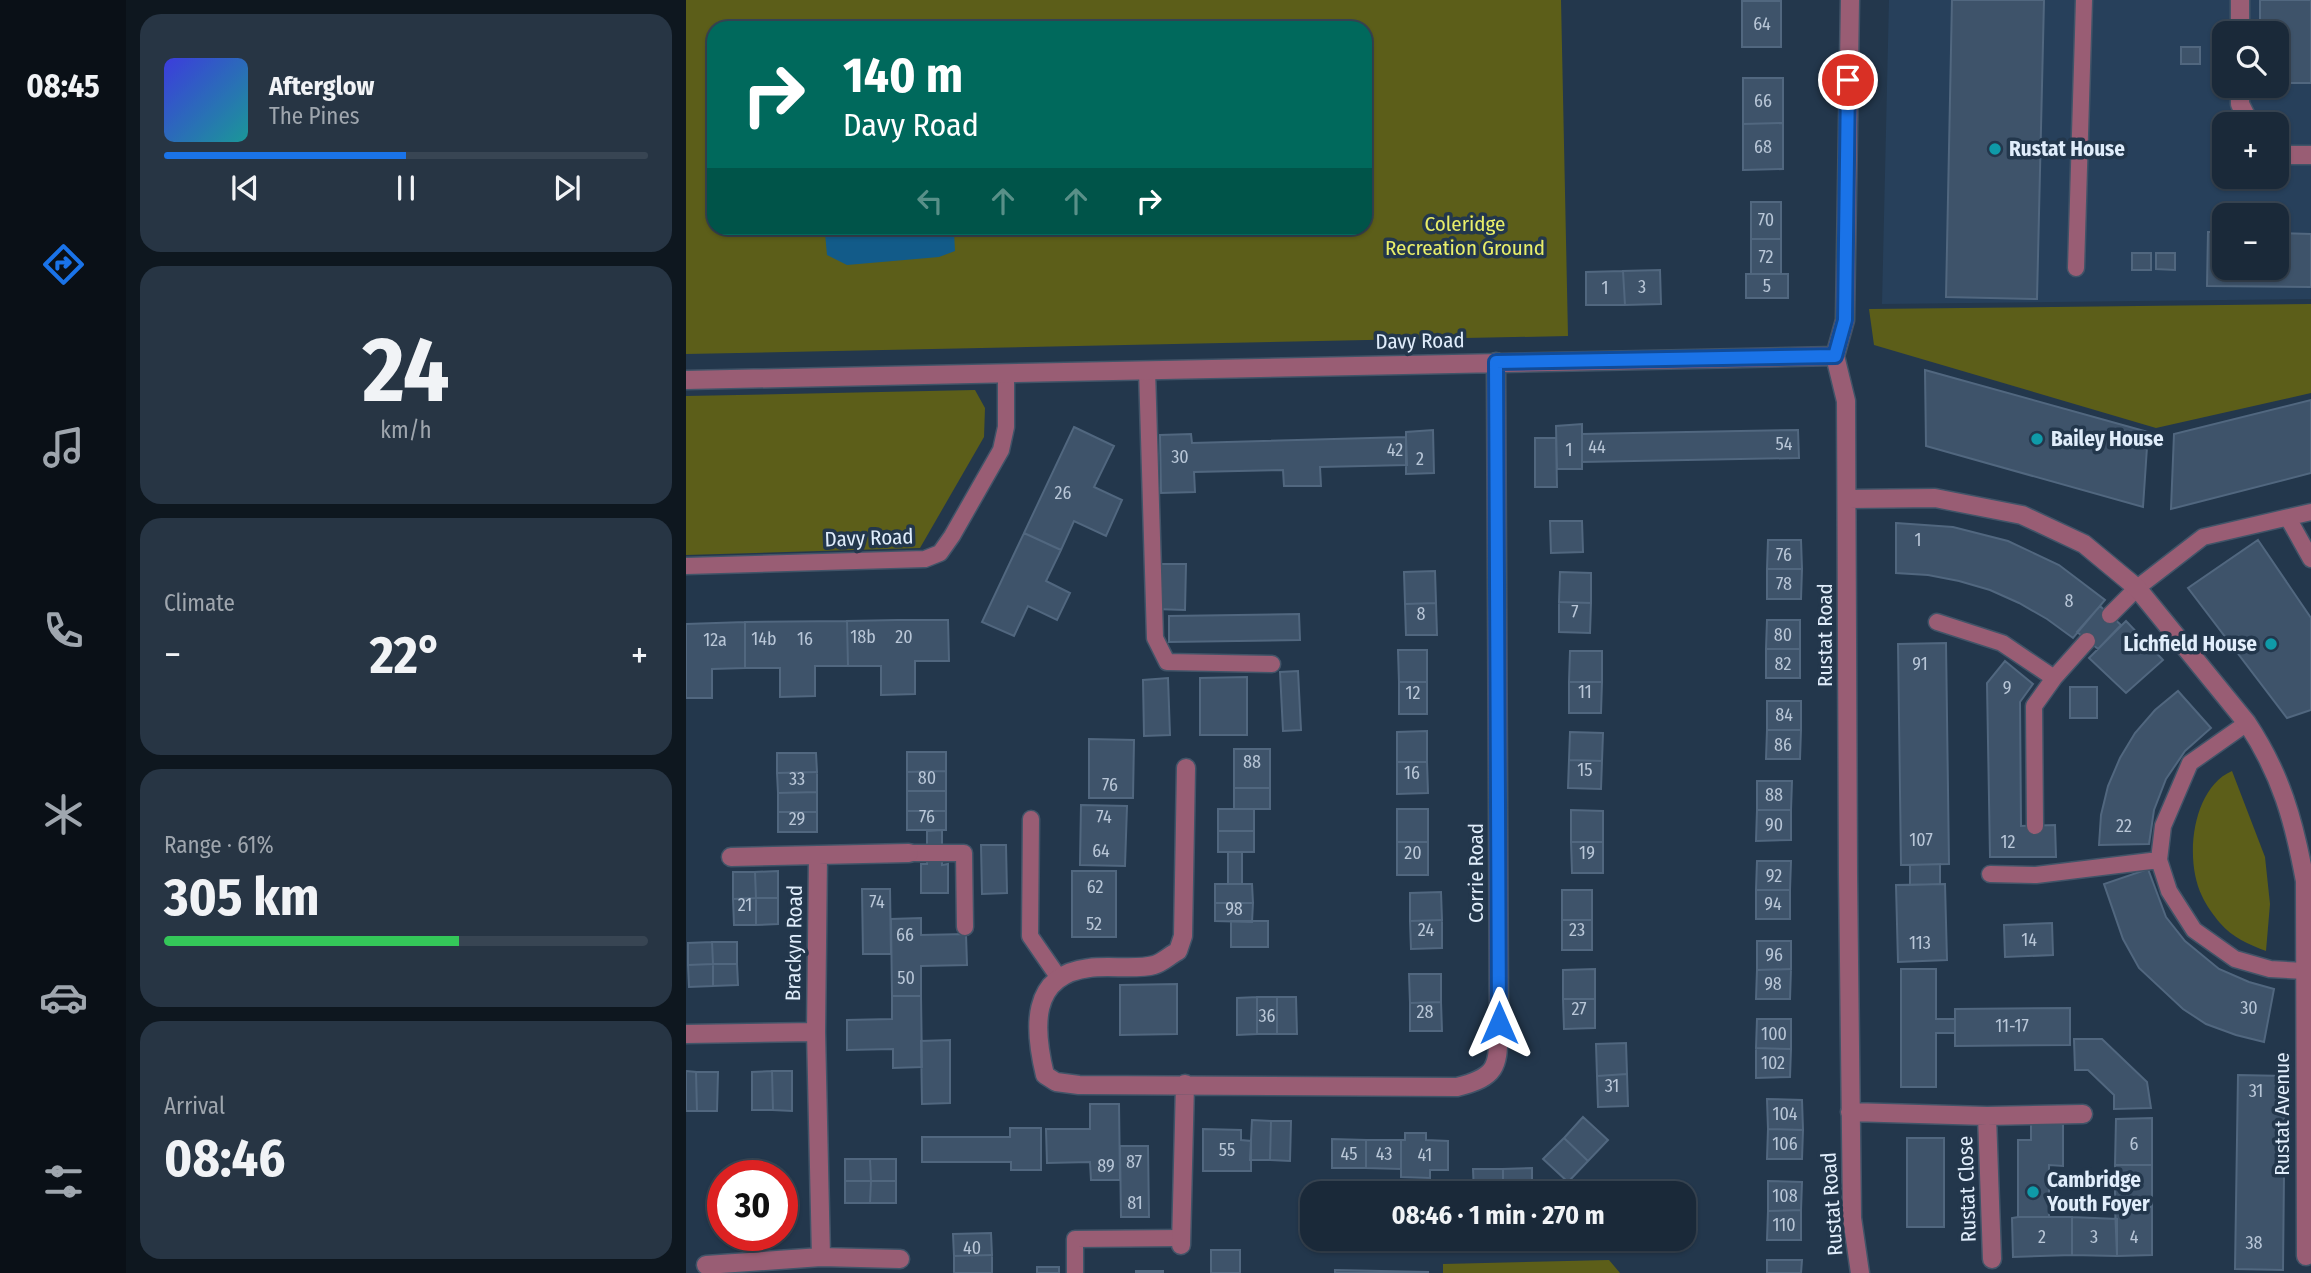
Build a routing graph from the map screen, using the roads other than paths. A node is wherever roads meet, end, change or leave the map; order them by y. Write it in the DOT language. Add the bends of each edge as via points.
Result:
graph roads {
  1 [pos="1850,0"];
  2 [pos="2084,0"];
  3 [pos="2239,0"];
  4 [pos="2240,21"];
  5 [pos="2289,155"];
  6 [pos="2311,155"];
  7 [pos="2076,268"];
  8 [pos="1835,356"];
  9 [pos="1496,362"];
  10 [pos="1147,370"];
  11 [pos="1006,373"];
  12 [pos="686,380"];
  13 [pos="1848,499"];
  14 [pos="2311,512"];
  15 [pos="2288,517"];
  16 [pos="2311,559"];
  17 [pos="686,566"];
  18 [pos="2137,588"];
  19 [pos="2110,615"];
  20 [pos="1937,622"];
  21 [pos="2087,640"];
  22 [pos="1272,664"];
  23 [pos="2054,678"];
  24 [pos="2247,723"];
  25 [pos="1186,768"];
  26 [pos="1031,819"];
  27 [pos="2035,825"];
  28 [pos="909,853"];
  29 [pos="818,855"];
  30 [pos="731,857"];
  31 [pos="2035,858"];
  32 [pos="2159,860"];
  33 [pos="1990,874"];
  34 [pos="2036,875"];
  35 [pos="965,927"];
  36 [pos="2304,971"];
  37 [pos="1059,978"];
  38 [pos="816,1031"];
  39 [pos="686,1034"];
  40 [pos="1185,1084"];
  41 [pos="1850,1112"];
  42 [pos="2083,1114"];
  43 [pos="1987,1116"];
  44 [pos="1181,1241"];
  45 [pos="2306,1256"];
  46 [pos="821,1257"];
  47 [pos="900,1259"];
  48 [pos="1992,1259"];
  49 [pos="706,1265"];
  50 [pos="1075,1273"];
  51 [pos="1860,1273"];
  1 -- 8 [label="street, Rustat Road" via="1845,320"];
  2 -- 7 [label="lane"];
  3 -- 4 [label="street"];
  5 -- 6 [label="street"];
  8 -- 9 [label="street, Davy Road"];
  8 -- 13 [label="street, Rustat Road" via="1846,401"];
  9 -- 10 [label="street, Davy Road"];
  9 -- 40 [label="street, Corrie Road" via="1497,1060 1489,1075 1457,1087"];
  10 -- 11 [label="street, Davy Road"];
  10 -- 22 [label="lane" via="1155,638 1167,662"];
  11 -- 12 [label="street, Davy Road"];
  11 -- 17 [label="lane, Davy Road" via="1001,450 940,553 925,559"];
  13 -- 18 [label="street, Rustat Avenue" via="1935,498 2022,515 2084,544"];
  13 -- 41 [label="street, Rustat Road"];
  14 -- 15 [label="lane"];
  15 -- 16 [label="lane"];
  15 -- 18 [label="lane" via="2203,537"];
  18 -- 19 [label="lane"];
  18 -- 24 [label="street, Rustat Avenue"];
  20 -- 23 [label="lane" via="2002,643"];
  21 -- 23 [label="lane"];
  23 -- 27 [label="lane" via="2034,706"];
  24 -- 32 [label="lane" via="2190,763 2163,826"];
  24 -- 36 [label="street, Rustat Avenue" via="2277,776 2295,829 2305,881"];
  25 -- 37 [label="street" via="1178,951 1154,965 1087,968"];
  26 -- 37 [label="lane" via="1030,936"];
  28 -- 29 [label="street, Brackyn Road"];
  28 -- 35 [label="lane" via="964,853"];
  29 -- 30 [label="street, Brackyn Road"];
  29 -- 38 [label="street, Brackyn Road"];
  31 -- 34 [label="lane"];
  32 -- 34 [label="lane"];
  32 -- 36 [label="lane" via="2169,891 2194,930 2235,959 2270,969"];
  33 -- 34 [label="lane"];
  36 -- 45 [label="street, Rustat Avenue"];
  37 -- 40 [label="street, Corrie Road" via="1040,1002 1038,1028 1045,1075 1056,1082 1079,1085"];
  38 -- 39 [label="street, Brackyn Road"];
  38 -- 46 [label="street, Brackyn Road"];
  40 -- 44 [label="street"];
  41 -- 43 [label="street, Rustat Close"];
  41 -- 51 [label="street, Rustat Road" via="1852,1218"];
  42 -- 43 [label="street, Rustat Close"];
  43 -- 48 [label="street, Rustat Close"];
  44 -- 50 [label="lane" via="1076,1239"];
  46 -- 47 [label="street"];
  46 -- 49 [label="street"];
}
